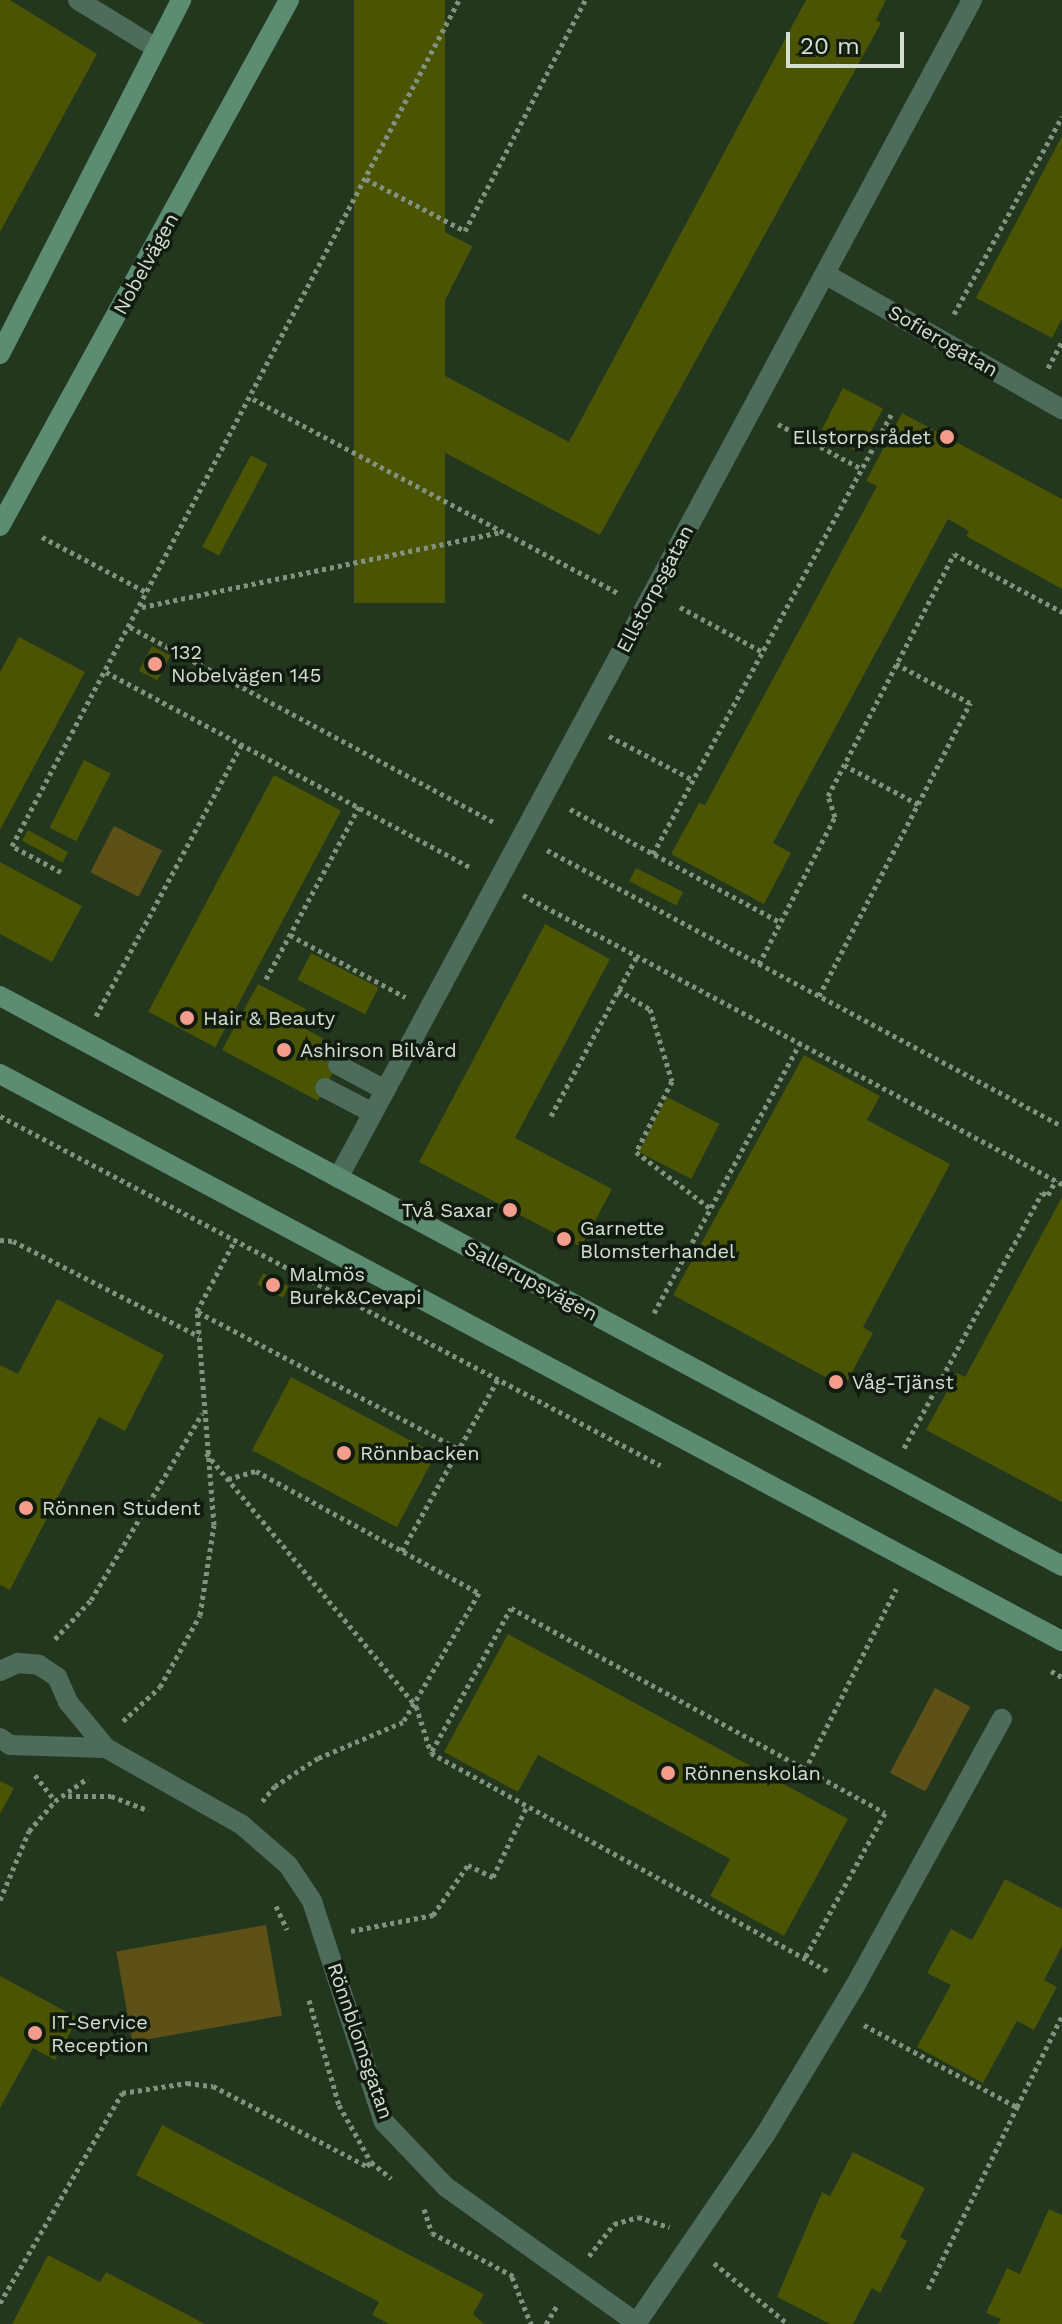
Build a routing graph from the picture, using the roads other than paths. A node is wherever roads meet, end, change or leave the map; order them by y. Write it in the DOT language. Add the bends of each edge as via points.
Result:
graph roads {
  1 [pos="78,0"];
  2 [pos="181,0"];
  3 [pos="289,0"];
  4 [pos="972,0"];
  5 [pos="156,48"];
  6 [pos="825,274"];
  7 [pos="0,354"];
  8 [pos="1062,409"];
  9 [pos="0,526"];
  10 [pos="0,996"];
  11 [pos="338,1065"];
  12 [pos="0,1074"];
  13 [pos="325,1088"];
  14 [pos="385,1090"];
  15 [pos="373,1113"];
  16 [pos="338,1178"];
  17 [pos="1062,1566"];
  18 [pos="1062,1641"];
  19 [pos="0,1671"];
  20 [pos="1002,1719"];
  21 [pos="0,1738"];
  22 [pos="106,1748"];
  23 [pos="637,2324"];
  1 -- 5 [label="street"];
  2 -- 5 [label="main road"];
  3 -- 9 [label="main road, Nobelvägen"];
  4 -- 6 [label="street, Ellstorpsgatan"];
  5 -- 7 [label="main road"];
  6 -- 8 [label="street, Sofierogatan"];
  6 -- 14 [label="street, Ellstorpsgatan"];
  10 -- 16 [label="main road, Sallerupsvägen"];
  11 -- 14 [label="street"];
  12 -- 18 [label="main road"];
  13 -- 15 [label="street"];
  14 -- 15 [label="street, Ellstorpsgatan"];
  15 -- 16 [label="street, Ellstorpsgatan"];
  16 -- 17 [label="main road, Sallerupsvägen"];
  19 -- 22 [label="street, Rönnblomsgatan" via="18,1663 39,1665 57,1677 68,1702"];
  20 -- 23 [label="street, Rönnblomsgatan" via="855,1986 765,2135"];
  21 -- 22 [label="street, Rönnblomsgatan" via="10,1745"];
  22 -- 23 [label="street, Rönnblomsgatan" via="242,1825 288,1865 312,1901 384,2122 446,2187"];
}
